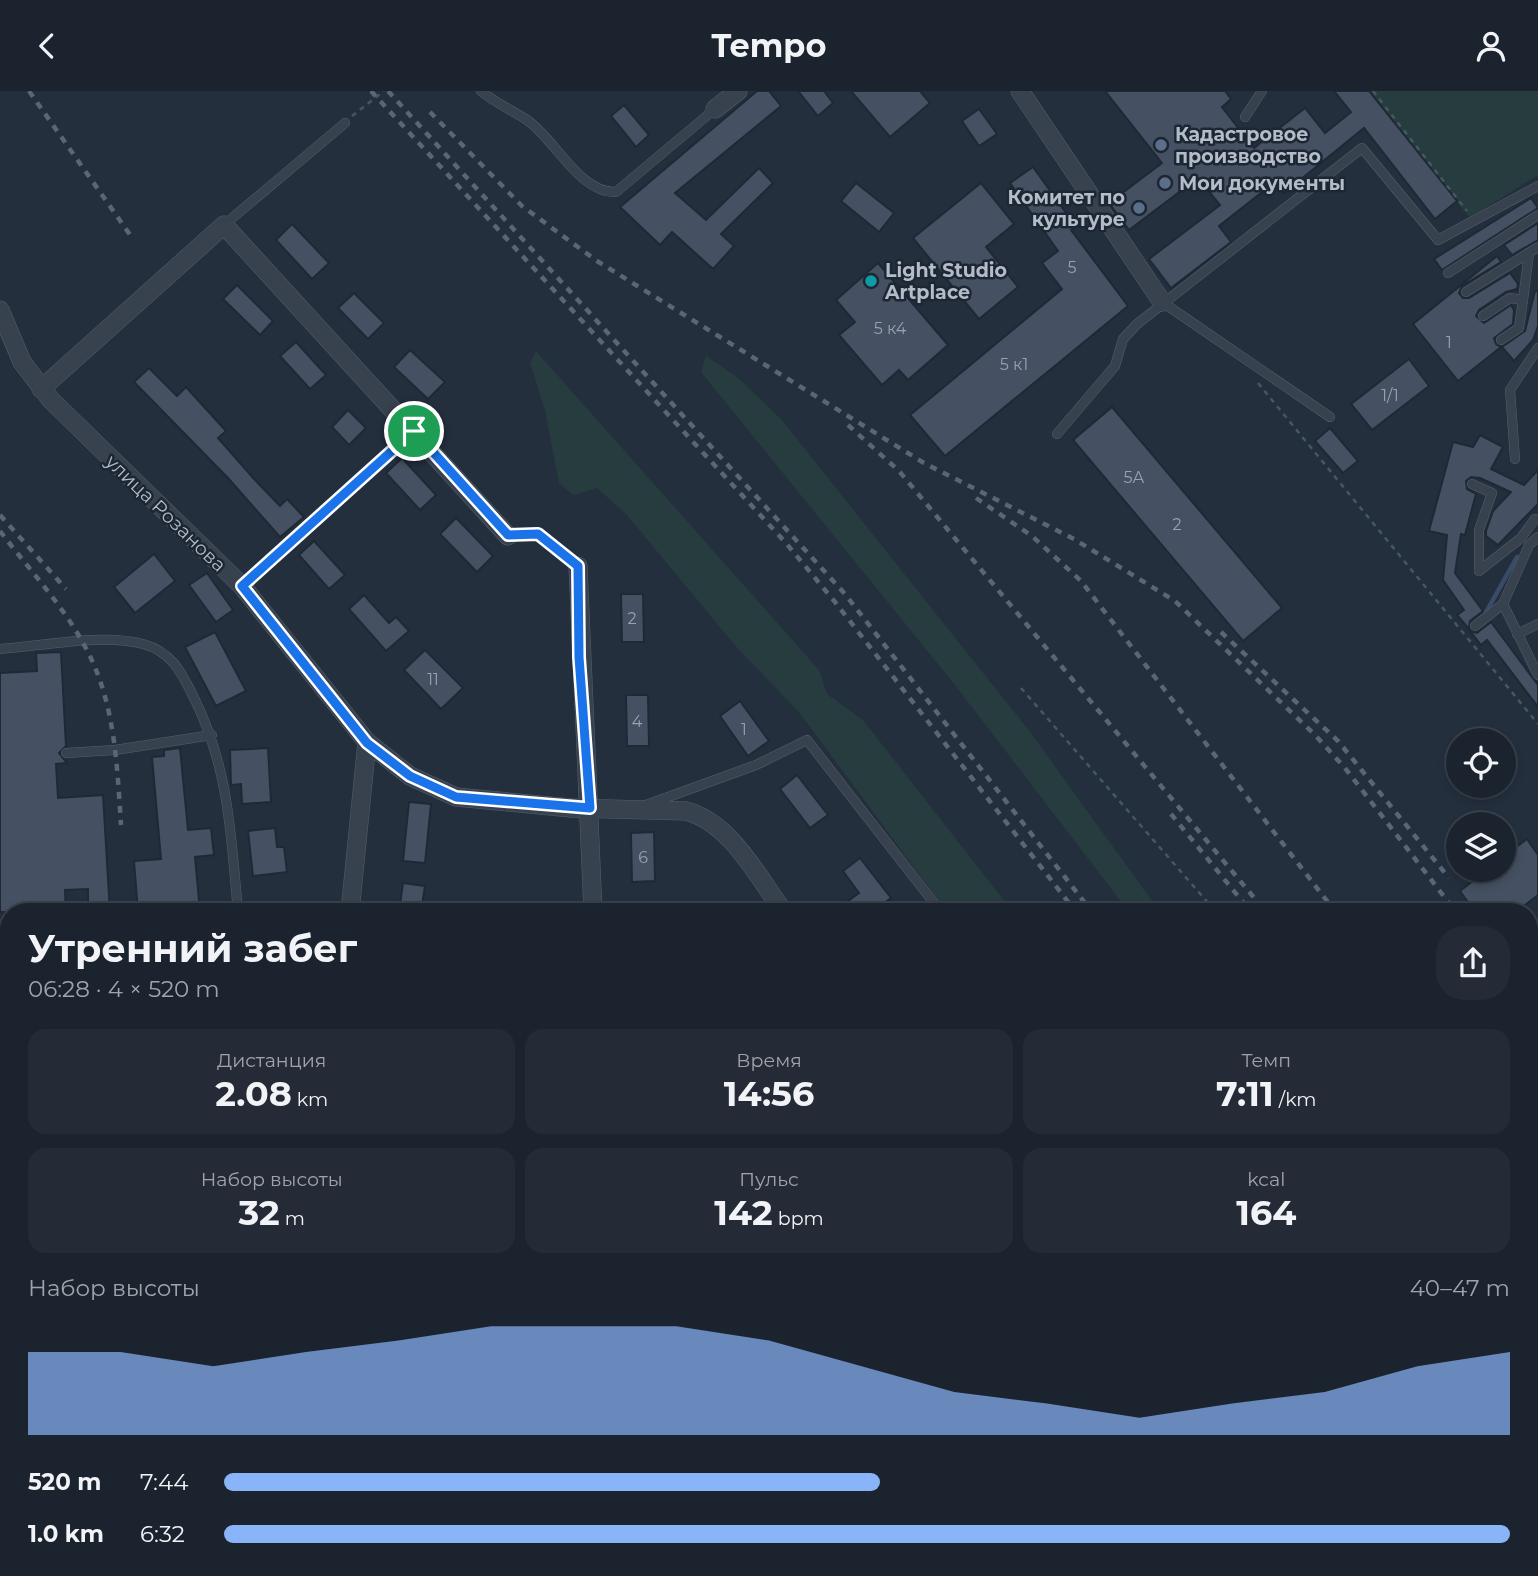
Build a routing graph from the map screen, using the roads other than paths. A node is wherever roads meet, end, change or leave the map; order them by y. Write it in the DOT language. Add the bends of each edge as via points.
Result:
graph roads {
  1 [pos="481,91"];
  2 [pos="738,91"];
  3 [pos="1020,91"];
  4 [pos="1262,91"];
  5 [pos="715,109"];
  6 [pos="1245,117"];
  7 [pos="345,123"];
  8 [pos="1538,186"];
  9 [pos="1538,215"];
  10 [pos="224,225"];
  11 [pos="1538,247"];
  12 [pos="1529,253"];
  13 [pos="1448,274"];
  14 [pos="1466,292"];
  15 [pos="1523,300"];
  16 [pos="1162,302"];
  17 [pos="0,310"];
  18 [pos="1483,316"];
  19 [pos="1501,340"];
  20 [pos="1538,348"];
  21 [pos="41,389"];
  22 [pos="1330,417"];
  23 [pos="414,431"];
  24 [pos="1057,434"];
  25 [pos="1515,459"];
  26 [pos="1472,484"];
  27 [pos="1535,519"];
  28 [pos="508,535"];
  29 [pos="1538,537"];
  30 [pos="1521,538"];
  31 [pos="1529,545"];
  32 [pos="578,566"];
  33 [pos="242,586"];
  34 [pos="1503,604"];
  35 [pos="1538,624"];
  36 [pos="1475,626"];
  37 [pos="1517,634"];
  38 [pos="0,649"];
  39 [pos="1538,675"];
  40 [pos="212,735"];
  41 [pos="367,743"];
  42 [pos="66,753"];
  43 [pos="590,808"];
  44 [pos="638,808"];
  45 [pos="237,903"];
  46 [pos="351,903"];
  47 [pos="593,903"];
  48 [pos="777,903"];
  49 [pos="934,903"];
  1 -- 5 [label="lane" via="528,121 584,180 608,193 616,192"];
  2 -- 5 [label="street"];
  3 -- 16 [label="street"];
  4 -- 6 [label="lane"];
  7 -- 10 [label="lane"];
  8 -- 16 [label="lane" via="1438,240 1362,148 1186,288"];
  9 -- 13 [label="lane"];
  10 -- 21 [label="street"];
  10 -- 23 [label="street"];
  11 -- 12 [label="lane"];
  12 -- 14 [label="lane"];
  12 -- 15 [label="lane"];
  15 -- 18 [label="lane" via="1510,298"];
  15 -- 19 [label="lane" via="1523,329"];
  16 -- 22 [label="lane"];
  16 -- 24 [label="lane" via="1123,339 1115,366"];
  17 -- 21 [label="street, улица Розанова" via="22,362"];
  20 -- 25 [label="lane" via="1510,390"];
  21 -- 33 [label="street, улица Розанова"];
  23 -- 28 [label="street"];
  23 -- 33 [label="lane"];
  26 -- 30 [label="lane" via="1492,493 1479,530 1479,571"];
  27 -- 30 [label="lane"];
  29 -- 31 [label="lane"];
  30 -- 31 [label="lane"];
  31 -- 34 [label="lane"];
  32 -- 43 [label="street" via="579,657"];
  33 -- 41 [label="street, улица Розанова"];
  34 -- 36 [label="lane"];
  34 -- 37 [label="lane"];
  35 -- 37 [label="lane"];
  37 -- 39 [label="lane"];
  38 -- 40 [label="lane" via="126,640 146,645 178,666"];
  40 -- 42 [label="lane"];
  40 -- 45 [label="lane" via="227,795"];
  41 -- 43 [label="street, улица Розанова" via="410,776 456,797"];
  41 -- 46 [label="street"];
  43 -- 44 [label="street, улица Розанова"];
  43 -- 47 [label="street"];
  44 -- 48 [label="street, улица Розанова" via="686,811 713,821"];
  44 -- 49 [label="lane" via="756,765 807,740"];
}
